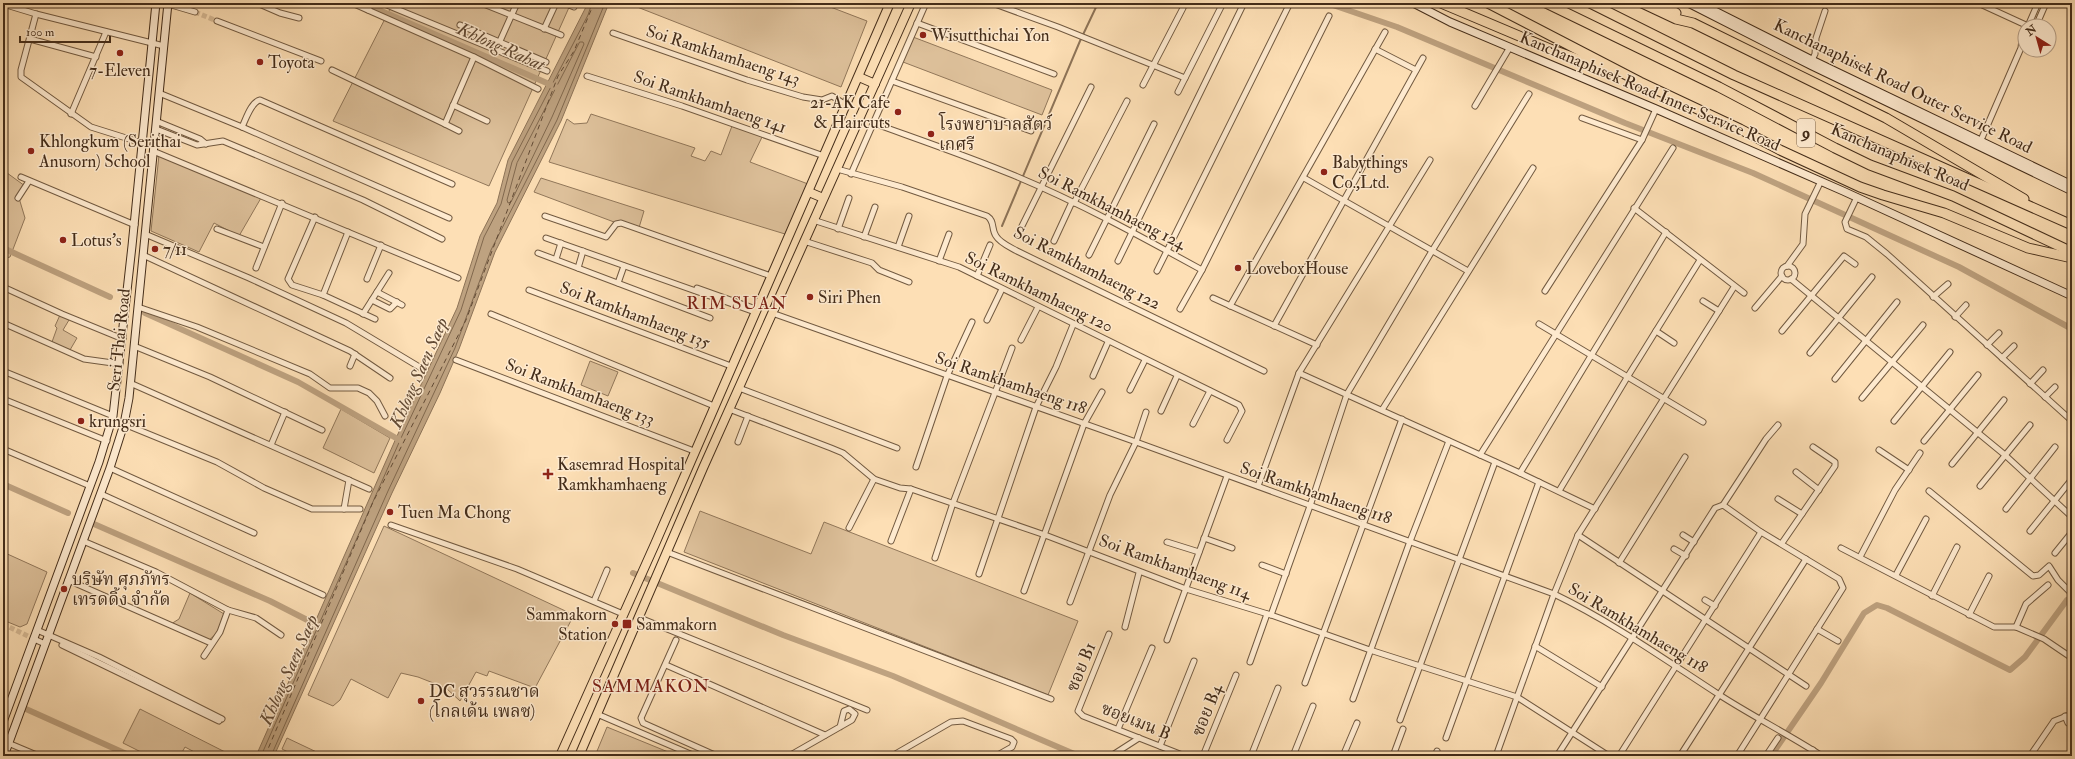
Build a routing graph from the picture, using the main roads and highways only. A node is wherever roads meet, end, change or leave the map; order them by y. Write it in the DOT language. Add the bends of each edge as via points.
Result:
graph roads {
  1 [pos="156,3"];
  2 [pos="168,3"];
  3 [pos="890,3"];
  4 [pos="911,3"];
  5 [pos="1413,3"];
  6 [pos="1441,3"];
  7 [pos="1488,3"];
  8 [pos="1546,3"];
  9 [pos="1590,3"];
  10 [pos="1642,3"];
  11 [pos="1658,3"];
  12 [pos="1688,3"];
  13 [pos="1699,3"];
  14 [pos="1693,23"];
  15 [pos="859,77"];
  16 [pos="1640,82"];
  17 [pos="875,84"];
  18 [pos="2072,185"];
  19 [pos="2072,191"];
  20 [pos="809,192"];
  21 [pos="823,198"];
  22 [pos="2071,224"];
  23 [pos="2072,252"];
  24 [pos="2072,258"];
  25 [pos="2072,296"];
  26 [pos="3,722"];
  27 [pos="4,756"];
  28 [pos="560,756"];
  29 [pos="579,756"];
  1 -- 26 [label="main road, Seri Thai Road" via="113,416 107,441"];
  2 -- 27 [label="main road, Seri Thai Road" via="124,424 101,494"];
  3 -- 15 [label="main road"];
  4 -- 17 [label="main road"];
  5 -- 25 [label="main road, Kanchanaphisek Road Inner Service Road" via="1450,22 1857,197"];
  6 -- 16 [label="highway" via="1550,49"];
  7 -- 16 [label="highway"];
  8 -- 23 [label="highway, Kanchanaphisek Road / 9" via="1719,87 1834,148 1870,165 1953,196"];
  9 -- 22 [label="highway, Kanchanaphisek Road / 9" via="1734,75"];
  10 -- 14 [label="highway" via="1676,19"];
  11 -- 14 [label="highway"];
  12 -- 19 [label="main road" via="1812,66"];
  13 -- 18 [label="main road, Kanchanaphisek Road Outer Service Road"];
  14 -- 22 [label="highway" via="1886,118"];
  15 -- 17 [label="main road"];
  15 -- 20 [label="main road"];
  16 -- 24 [label="highway" via="1860,186 1944,212 2028,248"];
  17 -- 21 [label="main road"];
  20 -- 21 [label="main road"];
  20 -- 28 [label="main road"];
  21 -- 29 [label="main road"];
}
